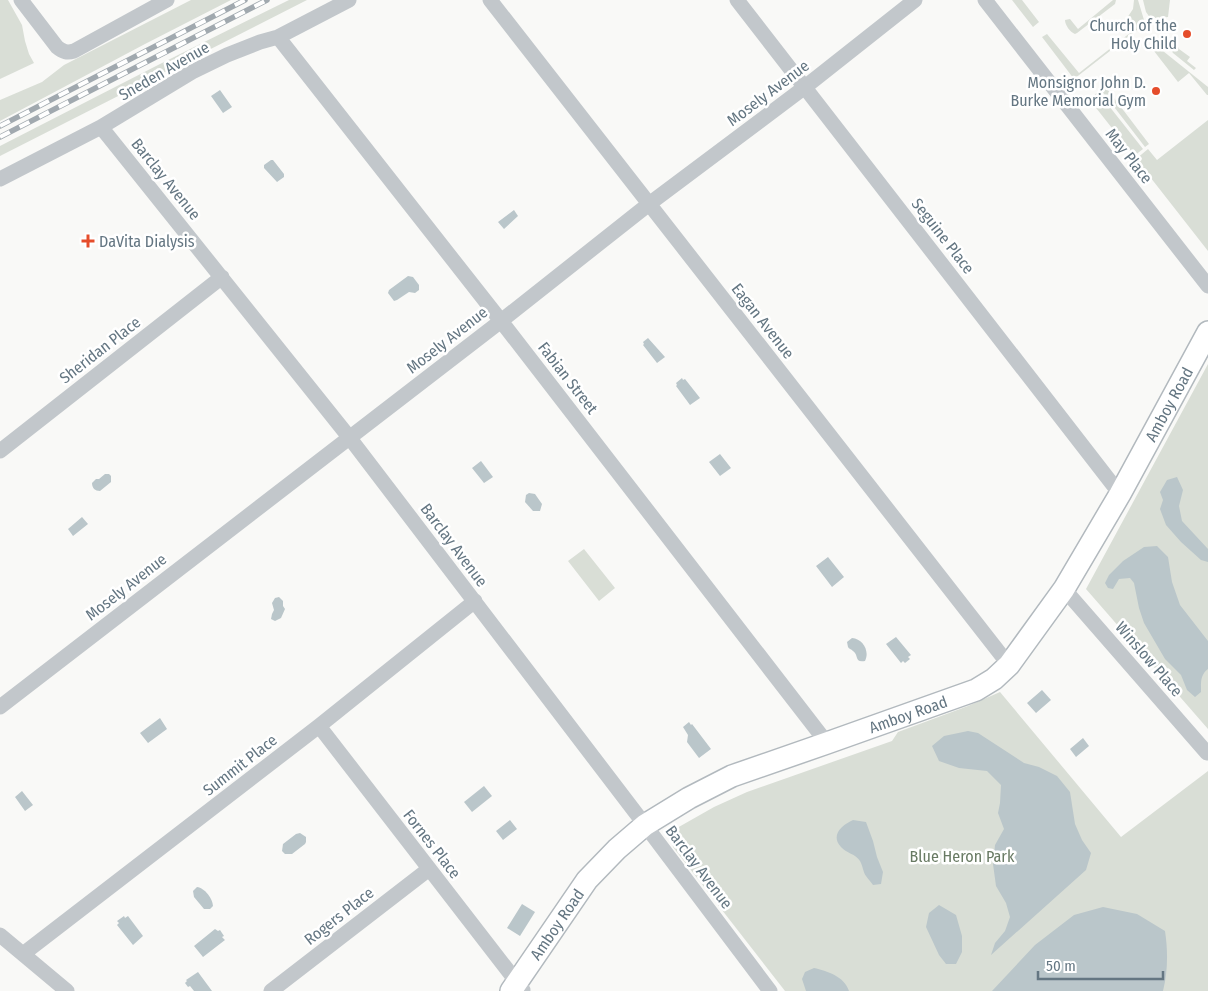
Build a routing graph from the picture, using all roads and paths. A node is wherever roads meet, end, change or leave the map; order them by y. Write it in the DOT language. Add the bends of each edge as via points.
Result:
graph roads {
  1 [pos="22,0"];
  2 [pos="167,0"];
  3 [pos="348,0"];
  4 [pos="490,0"];
  5 [pos="737,0"];
  6 [pos="915,0"];
  7 [pos="985,0"];
  8 [pos="278,37"];
  9 [pos="805,87"];
  10 [pos="101,127"];
  11 [pos="0,179"];
  12 [pos="649,204"];
  13 [pos="222,277"];
  14 [pos="1208,286"];
  15 [pos="501,320"];
  16 [pos="1208,332"];
  17 [pos="350,437"];
  18 [pos="0,451"];
  19 [pos="1120,494"];
  20 [pos="1064,589"];
  21 [pos="475,601"];
  22 [pos="1009,665"];
  23 [pos="0,707"];
  24 [pos="319,726"];
  25 [pos="827,743"];
  26 [pos="1207,752"];
  27 [pos="646,825"];
  28 [pos="429,869"];
  29 [pos="0,935"];
  30 [pos="23,954"];
  31 [pos="517,988"];
  32 [pos="67,991"];
  33 [pos="271,991"];
  34 [pos="770,991"];
  1 -- 2 [label="street" via="56,47 68,53"];
  3 -- 8 [label="street, Sneden Avenue"];
  4 -- 12 [label="street, Eagan Avenue"];
  5 -- 9 [label="street, Seguine Place"];
  6 -- 9 [label="street, Mosely Avenue"];
  7 -- 14 [label="street, May Place"];
  8 -- 10 [label="street, Sneden Avenue" via="227,55 192,72"];
  8 -- 15 [label="street, Fabian Street"];
  9 -- 12 [label="street, Mosely Avenue"];
  9 -- 19 [label="street, Seguine Place"];
  10 -- 11 [label="street, Sneden Avenue"];
  10 -- 13 [label="street, Barclay Avenue"];
  12 -- 15 [label="street, Mosely Avenue"];
  12 -- 22 [label="street, Eagan Avenue"];
  13 -- 17 [label="street, Barclay Avenue"];
  13 -- 18 [label="street, Sheridan Place"];
  15 -- 17 [label="street, Mosely Avenue"];
  15 -- 25 [label="street, Fabian Street"];
  16 -- 19 [label="main road, Amboy Road"];
  17 -- 21 [label="street, Barclay Avenue"];
  17 -- 23 [label="street, Mosely Avenue"];
  19 -- 20 [label="main road, Amboy Road"];
  20 -- 22 [label="main road, Amboy Road"];
  20 -- 26 [label="street, Winslow Place"];
  21 -- 24 [label="street, Summit Place"];
  21 -- 27 [label="street, Barclay Avenue"];
  22 -- 25 [label="main road, Amboy Road" via="976,690"];
  24 -- 28 [label="street, Fornes Place"];
  24 -- 30 [label="street, Summit Place"];
  25 -- 27 [label="main road, Amboy Road" via="732,776"];
  27 -- 31 [label="main road, Amboy Road" via="587,880"];
  27 -- 34 [label="street, Barclay Avenue"];
  28 -- 31 [label="street, Fornes Place"];
  28 -- 33 [label="street, Rogers Place"];
  29 -- 30 [label="street"];
  30 -- 32 [label="street"];
}
